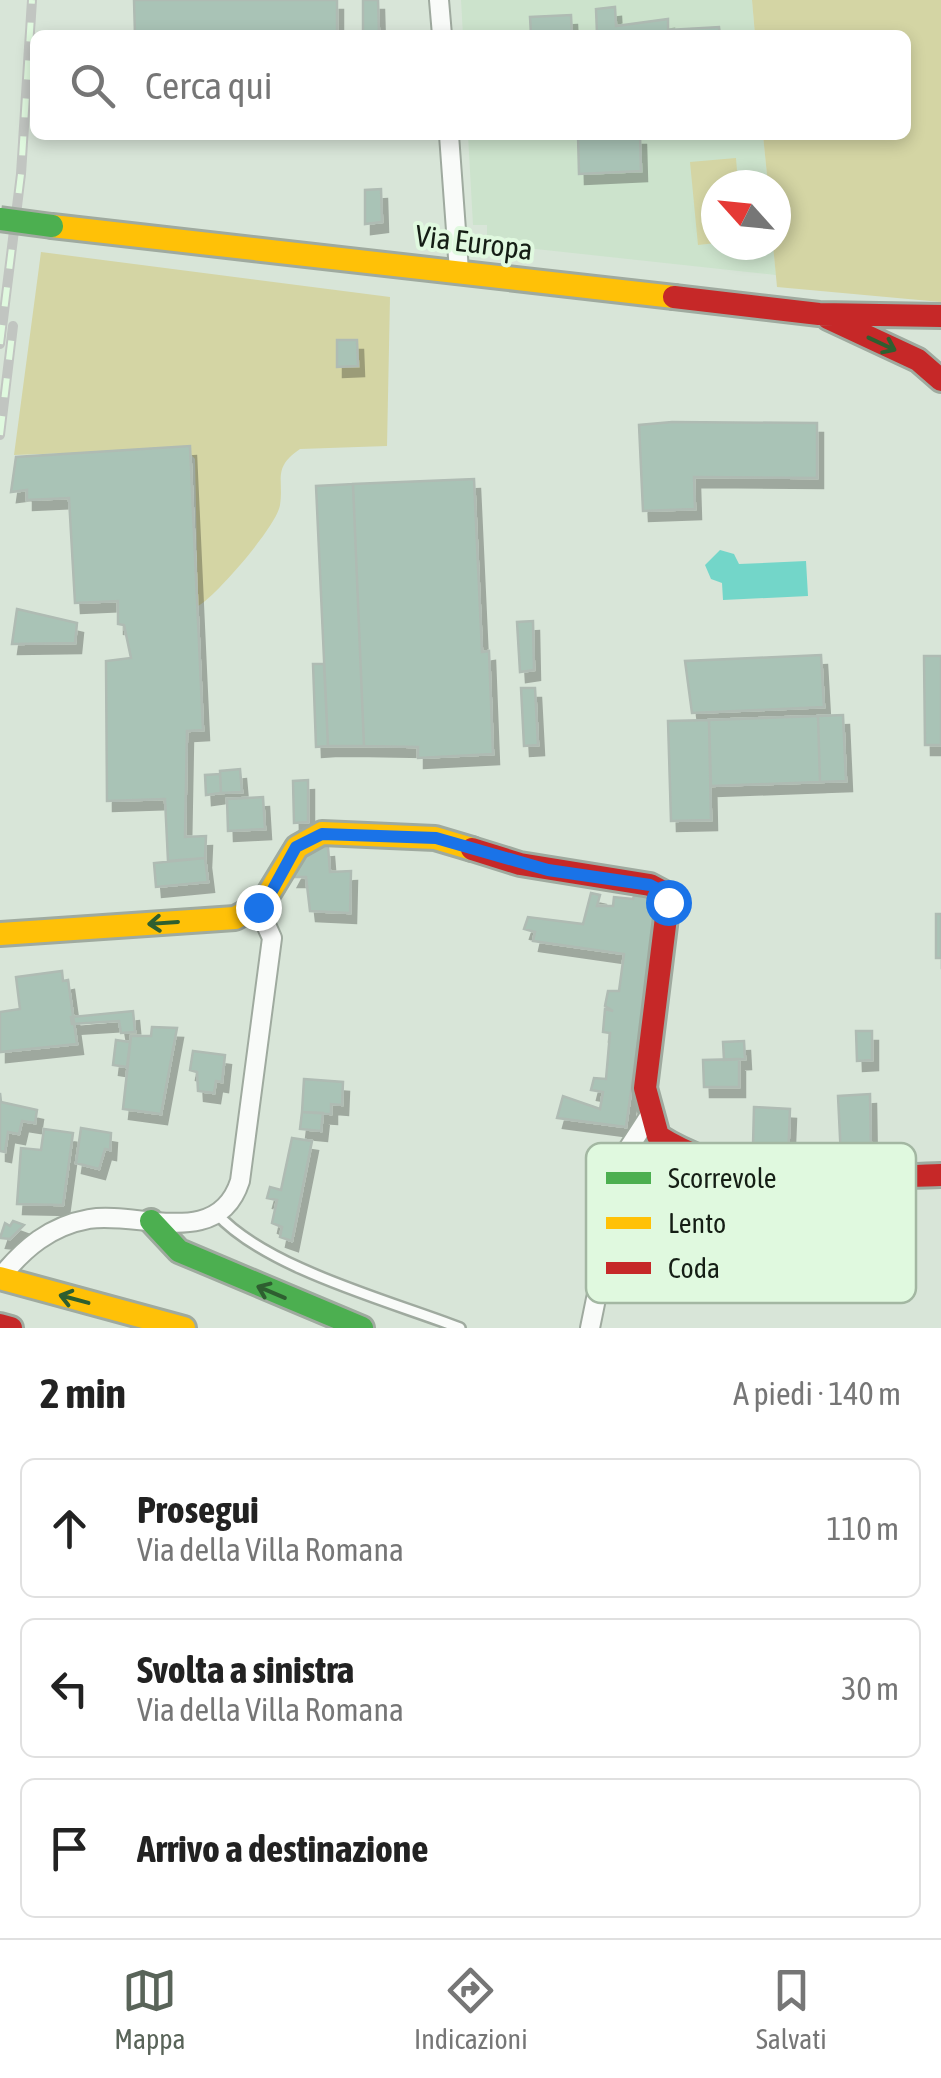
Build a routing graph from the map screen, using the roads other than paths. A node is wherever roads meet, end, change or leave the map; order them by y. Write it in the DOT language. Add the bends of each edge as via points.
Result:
graph roads {
  1 [pos="439,0"];
  2 [pos="442,30"];
  3 [pos="449,140"];
  4 [pos="0,219"];
  5 [pos="459,271"];
  6 [pos="819,314"];
  7 [pos="941,316"];
  8 [pos="941,380"];
  9 [pos="258,907"];
  10 [pos="0,934"];
  11 [pos="650,1115"];
  12 [pos="632,1143"];
  13 [pos="667,1143"];
  14 [pos="916,1175"];
  15 [pos="941,1175"];
  16 [pos="216,1213"];
  17 [pos="151,1221"];
  18 [pos="0,1278"];
  19 [pos="595,1303"];
  20 [pos="0,1325"];
  21 [pos="11,1328"];
  22 [pos="184,1328"];
  23 [pos="362,1328"];
  24 [pos="460,1328"];
  25 [pos="590,1328"];
  1 -- 2 [label="street"];
  3 -- 5 [label="street"];
  4 -- 5 [label="street, Via Europa, bridge"];
  5 -- 6 [label="street, Via Europa"];
  6 -- 7 [label="street, Via Europa"];
  6 -- 8 [label="street, one-way" via="918,360"];
  9 -- 10 [label="street, one-way" via="235,918"];
  9 -- 11 [label="street" via="296,847 322,834 436,838 548,870 659,888 668,902 645,1088"];
  9 -- 16 [label="street" via="272,938 240,1181"];
  11 -- 12 [label="street"];
  11 -- 13 [label="street"];
  14 -- 15 [label="street"];
  16 -- 17 [label="street" via="185,1225"];
  16 -- 24 [label="lane" via="265,1252"];
  17 -- 18 [label="street" via="103,1218 48,1232"];
  23 -- 17 [label="street, one-way" via="179,1252"];
  22 -- 18 [label="street, one-way"];
  19 -- 25 [label="street"];
  20 -- 21 [label="street"];
}
